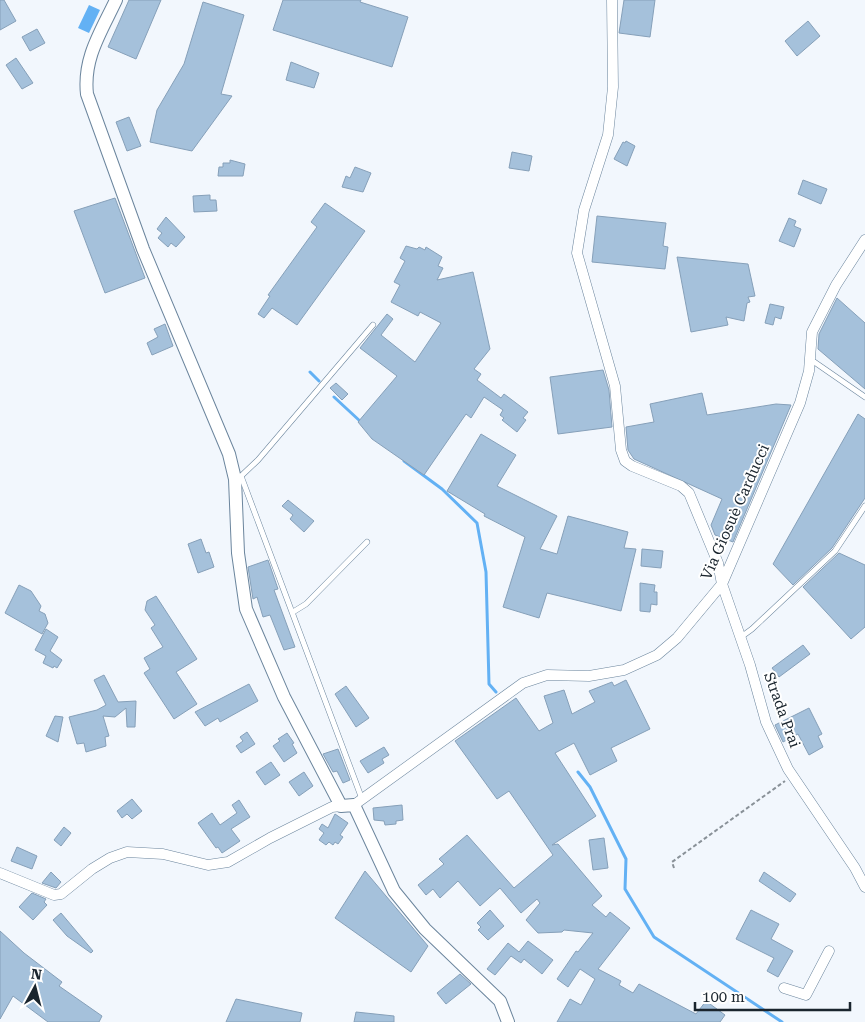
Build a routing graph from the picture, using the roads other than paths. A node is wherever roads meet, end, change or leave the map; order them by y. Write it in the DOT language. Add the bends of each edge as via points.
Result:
graph roads {
  1 [pos="116,0"];
  2 [pos="612,0"];
  3 [pos="865,240"];
  4 [pos="373,325"];
  5 [pos="809,359"];
  6 [pos="865,397"];
  7 [pos="238,478"];
  8 [pos="865,506"];
  9 [pos="367,542"];
  10 [pos="722,584"];
  11 [pos="293,612"];
  12 [pos="741,637"];
  13 [pos="352,803"];
  14 [pos="0,873"];
  15 [pos="865,887"];
  16 [pos="829,951"];
  17 [pos="784,988"];
  18 [pos="508,1022"];
  1 -- 7 [label="street" via="89,56 85,75 87,94 143,249"];
  2 -- 10 [label="street, Strada Prai" via="613,87 608,135 584,210 577,253 615,386 622,456 632,466 681,486 689,493 718,562"];
  3 -- 5 [label="street, Via Giosuè Carducci" via="836,285 812,332"];
  4 -- 7 [label="lane" via="258,460"];
  5 -- 6 [label="lane"];
  5 -- 10 [label="street, Via Giosuè Carducci" via="800,403"];
  7 -- 11 [label="lane"];
  7 -- 13 [label="street" via="238,553 246,609 284,697"];
  8 -- 12 [label="lane" via="835,552"];
  9 -- 11 [label="lane" via="306,604"];
  10 -- 12 [label="street, Strada Prai"];
  10 -- 13 [label="street, Via Giosuè Carducci" via="677,638 657,655 624,670 589,676 547,675 523,683"];
  11 -- 13 [label="lane"];
  12 -- 15 [label="street, Strada Prai" via="766,722 793,776"];
  13 -- 14 [label="street, Via Giosuè Carducci" via="332,807 218,865 163,854 126,852 92,868 61,894 54,895"];
  13 -- 18 [label="street" via="394,891 425,929 500,1001"];
  16 -- 17 [label="street" via="806,995"];
}
